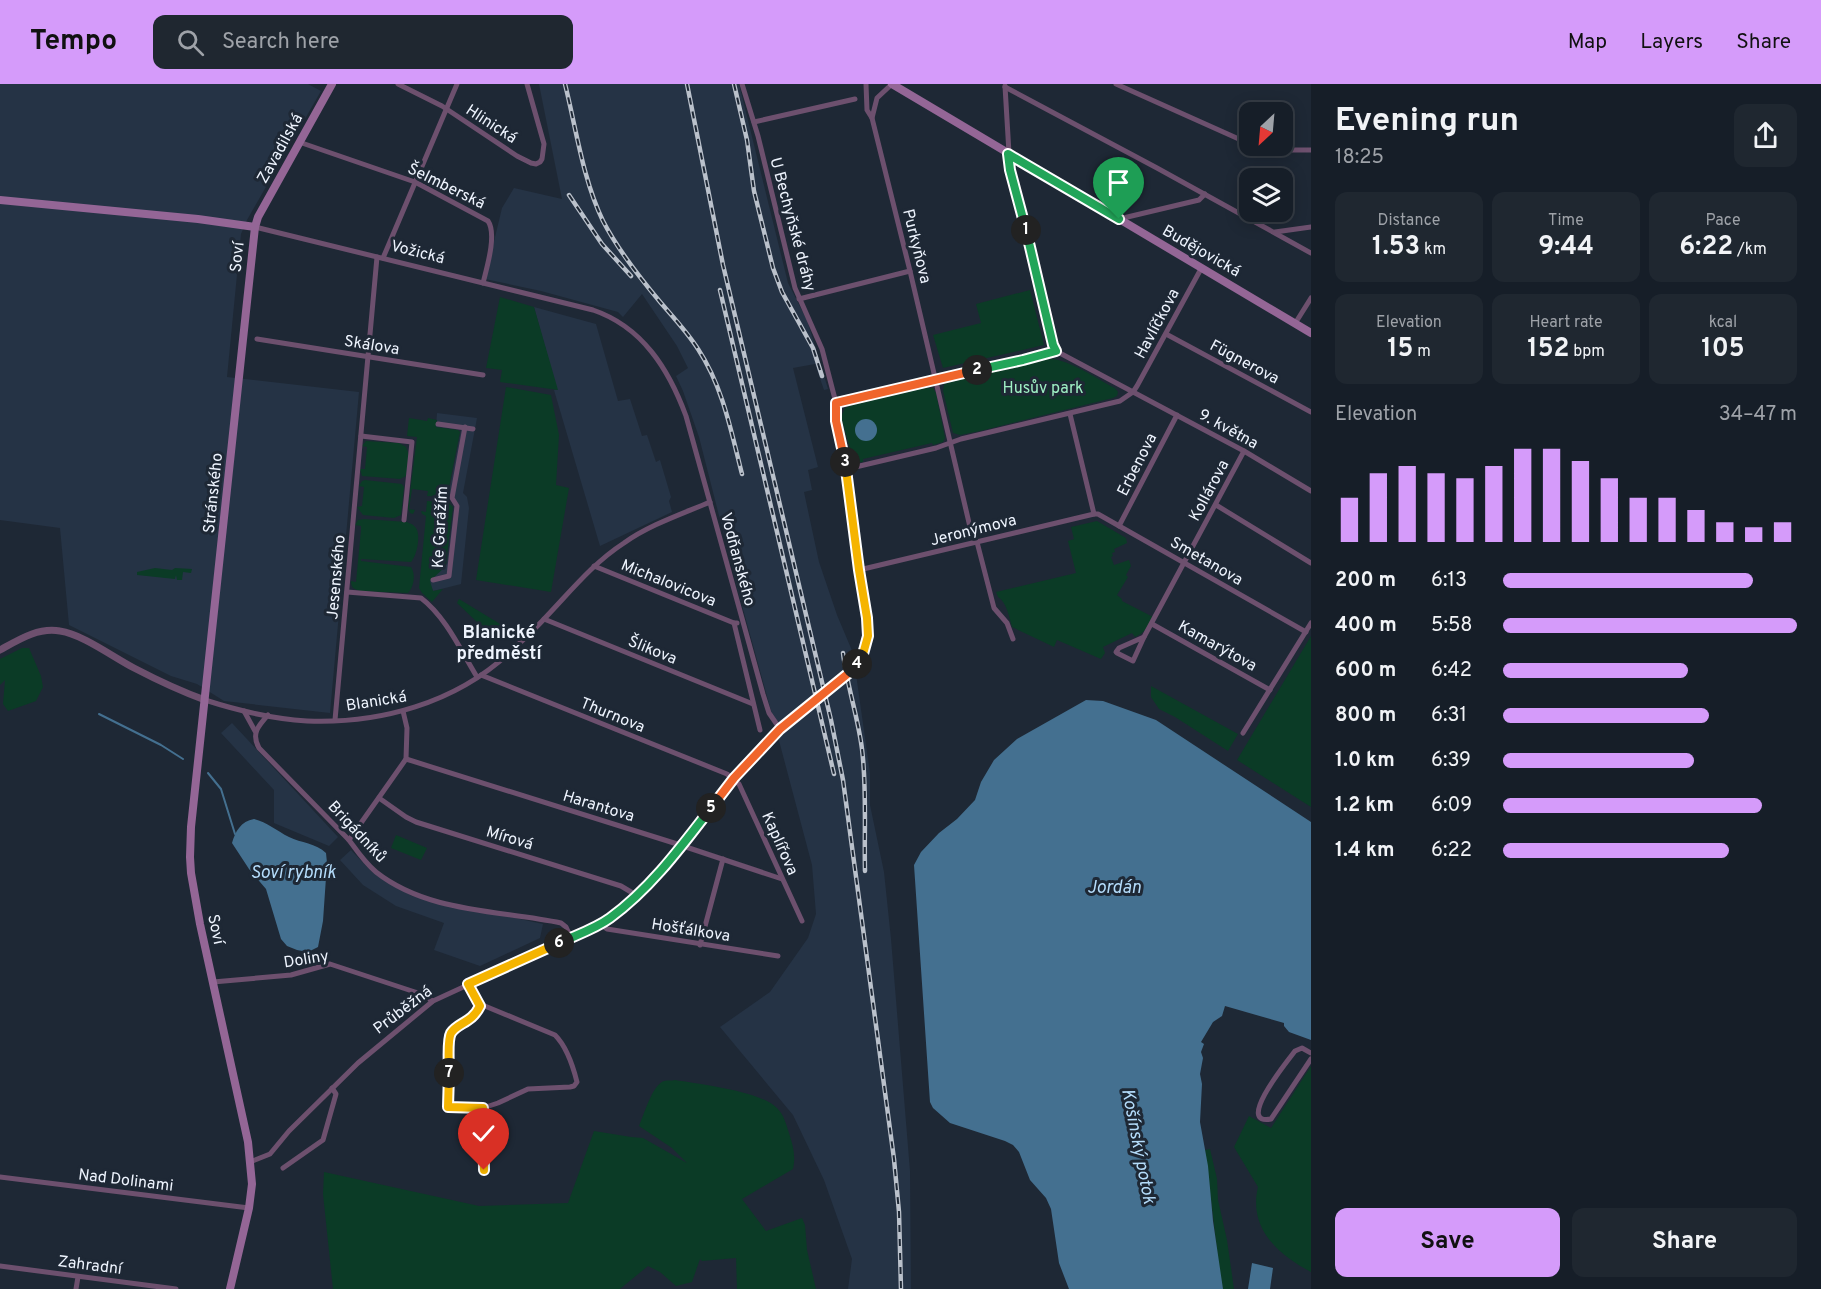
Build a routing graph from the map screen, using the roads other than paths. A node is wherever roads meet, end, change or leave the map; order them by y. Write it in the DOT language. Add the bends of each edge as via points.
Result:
graph roads {
  1 [pos="332,84"];
  2 [pos="398,84"];
  3 [pos="457,84"];
  4 [pos="527,84"];
  5 [pos="742,84"];
  6 [pos="866,84"];
  7 [pos="892,84"];
  8 [pos="1116,84"];
  9 [pos="1005,85"];
  10 [pos="855,99"];
  11 [pos="446,109"];
  12 [pos="872,118"];
  13 [pos="754,122"];
  14 [pos="1239,139"];
  15 [pos="299,142"];
  16 [pos="1293,150"];
  17 [pos="1311,150"];
  18 [pos="1008,154"];
  19 [pos="415,182"];
  20 [pos="1205,194"];
  21 [pos="0,200"];
  22 [pos="1119,219"];
  23 [pos="255,227"];
  24 [pos="1311,227"];
  25 [pos="1273,232"];
  26 [pos="1311,253"];
  27 [pos="377,256"];
  28 [pos="383,258"];
  29 [pos="1202,267"];
  30 [pos="910,271"];
  31 [pos="483,283"];
  32 [pos="248,290"];
  33 [pos="1311,298"];
  34 [pos="799,299"];
  35 [pos="1296,322"];
  36 [pos="1311,333"];
  37 [pos="1166,334"];
  38 [pos="258,339"];
  39 [pos="1056,351"];
  40 [pos="368,357"];
  41 [pos="483,375"];
  42 [pos="936,381"];
  43 [pos="1133,392"];
  44 [pos="836,403"];
  45 [pos="1311,412"];
  46 [pos="1070,414"];
  47 [pos="1177,415"];
  48 [pos="438,424"];
  49 [pos="465,428"];
  50 [pos="472,429"];
  51 [pos="361,436"];
  52 [pos="950,444"];
  53 [pos="1244,451"];
  54 [pos="847,469"];
  55 [pos="1311,491"];
  56 [pos="710,502"];
  57 [pos="1216,505"];
  58 [pos="1094,514"];
  59 [pos="404,520"];
  60 [pos="1119,526"];
  61 [pos="977,542"];
  62 [pos="1185,563"];
  63 [pos="1311,563"];
  64 [pos="594,566"];
  65 [pos="859,570"];
  66 [pos="434,580"];
  67 [pos="347,592"];
  68 [pos="544,619"];
  69 [pos="742,622"];
  70 [pos="734,623"];
  71 [pos="1311,623"];
  72 [pos="1152,624"];
  73 [pos="1306,632"];
  74 [pos="1144,637"];
  75 [pos="1013,639"];
  76 [pos="0,650"];
  77 [pos="863,654"];
  78 [pos="479,676"];
  79 [pos="1270,690"];
  80 [pos="205,700"];
  81 [pos="753,704"];
  82 [pos="244,711"];
  83 [pos="403,711"];
  84 [pos="268,715"];
  85 [pos="335,720"];
  86 [pos="780,729"];
  87 [pos="760,730"];
  88 [pos="255,731"];
  89 [pos="1243,733"];
  90 [pos="406,759"];
  91 [pos="734,778"];
  92 [pos="379,798"];
  93 [pos="349,840"];
  94 [pos="682,846"];
  95 [pos="723,859"];
  96 [pos="782,880"];
  97 [pos="636,895"];
  98 [pos="802,921"];
  99 [pos="600,924"];
  100 [pos="571,938"];
  101 [pos="700,945"];
  102 [pos="778,956"];
  103 [pos="213,982"];
  104 [pos="468,984"];
  105 [pos="433,1001"];
  106 [pos="480,1004"];
  107 [pos="1311,1053"];
  108 [pos="1311,1059"];
  109 [pos="332,1088"];
  110 [pos="483,1108"];
  111 [pos="250,1162"];
  112 [pos="284,1168"];
  113 [pos="484,1170"];
  114 [pos="0,1176"];
  115 [pos="249,1208"];
  116 [pos="0,1266"];
  117 [pos="78,1277"];
  118 [pos="76,1289"];
  119 [pos="176,1289"];
  120 [pos="230,1289"];
  1 -- 15 [label="main road, Zavadilská"];
  2 -- 11 [label="street, Hlinická"];
  3 -- 11 [label="street"];
  4 -- 11 [label="street, Hlinická" via="544,144 540,162 531,163 517,156"];
  5 -- 13 [label="street, U Bechyňské dráhy"];
  6 -- 12 [label="street, Purkyňova" via="866,104"];
  7 -- 12 [label="street" via="875,101"];
  7 -- 18 [label="main road, Budějovická"];
  8 -- 14 [label="street"];
  9 -- 18 [label="street"];
  9 -- 20 [label="street"];
  10 -- 13 [label="street"];
  11 -- 19 [label="street"];
  12 -- 30 [label="street, Purkyňova"];
  13 -- 34 [label="street, U Bechyňské dráhy"];
  15 -- 19 [label="street, Šelmberská"];
  15 -- 23 [label="main road, Zavadilská"];
  16 -- 17 [label="street"];
  18 -- 22 [label="main road, Budějovická"];
  18 -- 39 [label="street"];
  19 -- 28 [label="street"];
  19 -- 31 [label="street, Šelmberská" via="490,223"];
  20 -- 22 [label="street" via="1199,200"];
  20 -- 25 [label="street"];
  21 -- 23 [label="main road, Vožická"];
  22 -- 29 [label="main road, Budějovická"];
  23 -- 27 [label="street, Vožická"];
  23 -- 32 [label="main road, Soví"];
  24 -- 25 [label="street"];
  25 -- 26 [label="street"];
  27 -- 28 [label="street, Vožická"];
  27 -- 40 [label="street, Jesenského"];
  28 -- 31 [label="street, Vožická"];
  29 -- 35 [label="main road, Budějovická"];
  29 -- 37 [label="street, Havlíčkova"];
  30 -- 34 [label="street"];
  30 -- 42 [label="street, Purkyňova"];
  31 -- 56 [label="street, Vožická" via="593,310 620,321 633,332 656,357 678,394"];
  32 -- 80 [label="main road, Stránského"];
  33 -- 35 [label="street"];
  34 -- 44 [label="street, U Bechyňské dráhy" via="822,349"];
  35 -- 36 [label="main road, Budějovická"];
  37 -- 43 [label="street, Havlíčkova"];
  37 -- 45 [label="street, Fügnerova"];
  38 -- 40 [label="street, Skálova"];
  39 -- 42 [label="street"];
  39 -- 43 [label="street, 9. května"];
  40 -- 41 [label="street, Skálova"];
  40 -- 51 [label="street, Jesenského"];
  42 -- 44 [label="street"];
  42 -- 52 [label="street, Purkyňova"];
  43 -- 46 [label="street" via="1120,401"];
  43 -- 47 [label="street, 9. května"];
  44 -- 54 [label="street, U Bechyňské dráhy"];
  46 -- 52 [label="street"];
  46 -- 58 [label="street"];
  47 -- 53 [label="street, 9. května"];
  47 -- 60 [label="street, Erbenova"];
  48 -- 49 [label="street"];
  49 -- 50 [label="street"];
  49 -- 66 [label="street, Ke Garážím" via="452,498 457,506 449,576"];
  51 -- 59 [label="street" via="412,442"];
  51 -- 67 [label="street, Jesenského"];
  52 -- 54 [label="street"];
  52 -- 61 [label="street, Purkyňova"];
  53 -- 55 [label="street, 9. května"];
  53 -- 57 [label="street, Kollárova"];
  54 -- 65 [label="street, U Bechyňské dráhy"];
  56 -- 64 [label="street, Blanická" via="624,542"];
  56 -- 69 [label="street, Vodňanského"];
  57 -- 62 [label="street, Kollárova"];
  57 -- 63 [label="street"];
  58 -- 60 [label="street, Smetanova"];
  58 -- 61 [label="street, Jeronýmova"];
  60 -- 62 [label="street, Smetanova"];
  61 -- 65 [label="street, Jeronýmova"];
  61 -- 75 [label="street, Purkyňova" via="994,608 1007,623"];
  62 -- 72 [label="street, Kollárova"];
  62 -- 73 [label="street, Smetanova"];
  64 -- 68 [label="street, Blanická"];
  64 -- 70 [label="street, Michalovicova"];
  65 -- 77 [label="street, U Bechyňské dráhy" via="868,636"];
  67 -- 78 [label="street" via="421,598 430,605"];
  67 -- 85 [label="street, Jesenského"];
  68 -- 78 [label="street, Blanická"];
  68 -- 81 [label="street, Šlikova"];
  69 -- 70 [label="street, Vodňanského"];
  69 -- 86 [label="street, Vodňanského" via="767,707"];
  70 -- 81 [label="street, Vodňanského"];
  71 -- 73 [label="street"];
  72 -- 74 [label="street, Kollárova"];
  72 -- 79 [label="street, Kamarýtova"];
  73 -- 79 [label="street"];
  74 -- 74 [label="street, Kollárova" via="1119,648 1117,653 1133,661"];
  76 -- 80 [label="street, Blanická" via="41,631 61,631"];
  77 -- 86 [label="street, Průběžná, bridge" via="850,672"];
  78 -- 83 [label="street, Blanická" via="444,697"];
  78 -- 91 [label="street, Thurnova"];
  79 -- 89 [label="street"];
  80 -- 82 [label="street, Blanická"];
  80 -- 103 [label="main road, Soví" via="190,857"];
  81 -- 87 [label="street, Vodňanského"];
  82 -- 84 [label="street, Blanická"];
  82 -- 88 [label="street, Brigádníků"];
  83 -- 85 [label="street, Blanická"];
  83 -- 90 [label="street"];
  84 -- 85 [label="street, Blanická" via="307,721"];
  84 -- 88 [label="street"];
  86 -- 91 [label="street, Průběžná"];
  88 -- 93 [label="street, Brigádníků" via="255,740 263,752"];
  90 -- 92 [label="street"];
  90 -- 94 [label="street, Harantova"];
  91 -- 94 [label="street, Průběžná"];
  91 -- 96 [label="street, Kaplířova"];
  92 -- 93 [label="street"];
  92 -- 97 [label="street, Mírová" via="416,822 621,886"];
  93 -- 100 [label="street, Brigádníků" via="376,872 403,888 460,908 561,923"];
  94 -- 95 [label="street, Harantova"];
  94 -- 97 [label="street, Průběžná"];
  95 -- 96 [label="street, Harantova"];
  95 -- 101 [label="street"];
  96 -- 98 [label="street, Kaplířova"];
  97 -- 99 [label="street, Průběžná"];
  99 -- 100 [label="street, Průběžná"];
  99 -- 101 [label="street, Hošťálkova" via="608,929"];
  100 -- 104 [label="street, Průběžná"];
  101 -- 102 [label="street, Hošťálkova"];
  103 -- 105 [label="street, Doliny" via="291,975 330,964"];
  103 -- 111 [label="main road, Soví"];
  104 -- 105 [label="street, Průběžná"];
  104 -- 106 [label="street"];
  105 -- 109 [label="street, Průběžná"];
  106 -- 110 [label="street" via="470,1020 450,1035 448,1107"];
  106 -- 110 [label="street" via="555,1035 577,1082 570,1087 528,1089"];
  107 -- 108 [label="street" via="1302,1048 1295,1051 1265,1094 1258,1109 1261,1119 1271,1119"];
  109 -- 111 [label="street, Průběžná" via="270,1154"];
  109 -- 112 [label="street" via="336,1094 323,1140"];
  110 -- 113 [label="street"];
  111 -- 115 [label="main road"];
  114 -- 115 [label="street, Nad Dolinami"];
  115 -- 120 [label="main road"];
  116 -- 117 [label="street, Zahradní"];
  117 -- 118 [label="street"];
  117 -- 119 [label="street, Zahradní"];
}
